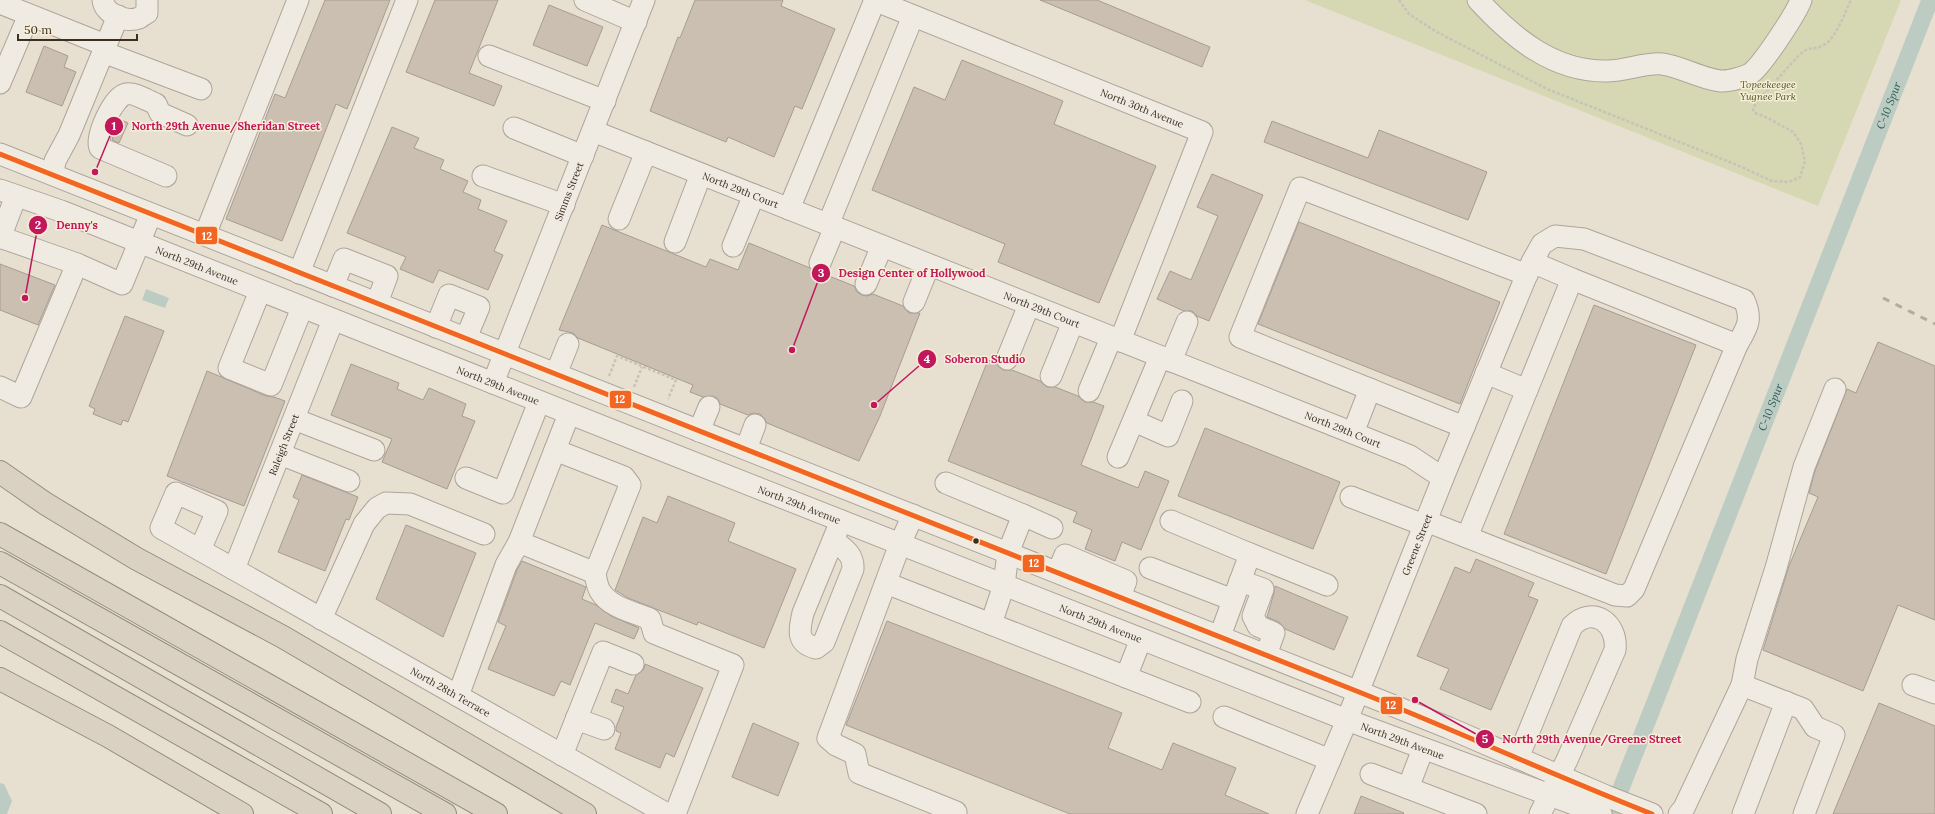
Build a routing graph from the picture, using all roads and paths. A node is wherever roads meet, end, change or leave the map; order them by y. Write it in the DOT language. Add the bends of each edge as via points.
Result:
graph roads {
  1 [pos="103,0"];
  2 [pos="148,0"];
  3 [pos="298,0"];
  4 [pos="408,0"];
  5 [pos="584,0"];
  6 [pos="644,0"];
  7 [pos="874,0"];
  8 [pos="1400,0"];
  9 [pos="1478,0"];
  10 [pos="1801,0"];
  11 [pos="1850,0"];
  12 [pos="0,3"];
  13 [pos="29,15"];
  14 [pos="118,16"];
  15 [pos="913,16"];
  16 [pos="636,22"];
  17 [pos="104,49"];
  18 [pos="489,56"];
  19 [pos="0,84"];
  20 [pos="201,89"];
  21 [pos="605,100"];
  22 [pos="187,125"];
  23 [pos="514,128"];
  24 [pos="593,131"];
  25 [pos="646,152"];
  26 [pos="0,154"];
  27 [pos="583,156"];
  28 [pos="701,174"];
  29 [pos="166,176"];
  30 [pos="483,176"];
  31 [pos="59,177"];
  32 [pos="8,193"];
  33 [pos="754,195"];
  34 [pos="564,205"];
  35 [pos="789,209"];
  36 [pos="151,214"];
  37 [pos="619,219"];
  38 [pos="832,226"];
  39 [pos="205,236"];
  40 [pos="0,238"];
  41 [pos="138,242"];
  42 [pos="675,242"];
  43 [pos="733,246"];
  44 [pos="882,246"];
  45 [pos="77,264"];
  46 [pos="820,264"];
  47 [pos="929,265"];
  48 [pos="1529,268"];
  49 [pos="299,273"];
  50 [pos="1572,279"];
  51 [pos="866,284"];
  52 [pos="333,286"];
  53 [pos="260,291"];
  54 [pos="914,302"];
  55 [pos="377,303"];
  56 [pos="1029,305"];
  57 [pos="302,308"];
  58 [pos="333,320"];
  59 [pos="1073,322"];
  60 [pos="1187,322"];
  61 [pos="436,326"];
  62 [pos="466,338"];
  63 [pos="1115,339"];
  64 [pos="568,344"];
  65 [pos="1737,345"];
  66 [pos="505,354"];
  67 [pos="1007,359"];
  68 [pos="1165,359"];
  69 [pos="642,367"];
  70 [pos="1486,373"];
  71 [pos="556,374"];
  72 [pos="1051,376"];
  73 [pos="606,382"];
  74 [pos="493,383"];
  75 [pos="0,388"];
  76 [pos="1370,389"];
  77 [pos="1835,389"];
  78 [pos="1527,390"];
  79 [pos="1089,391"];
  80 [pos="632,392"];
  81 [pos="1182,401"];
  82 [pos="540,402"];
  83 [pos="666,405"];
  84 [pos="709,407"];
  85 [pos="569,414"];
  86 [pos="294,419"];
  87 [pos="1134,421"];
  88 [pos="755,426"];
  89 [pos="1464,427"];
  90 [pos="699,431"];
  91 [pos="1353,433"];
  92 [pos="746,449"];
  93 [pos="374,450"];
  94 [pos="555,450"];
  95 [pos="280,454"];
  96 [pos="1118,457"];
  97 [pos="0,472"];
  98 [pos="466,478"];
  99 [pos="1443,478"];
  100 [pos="349,482"];
  101 [pos="946,483"];
  102 [pos="1351,497"];
  103 [pos="913,515"];
  104 [pos="1023,515"];
  105 [pos="841,521"];
  106 [pos="1171,521"];
  107 [pos="1425,523"];
  108 [pos="1052,528"];
  109 [pos="0,534"];
  110 [pos="484,534"];
  111 [pos="1467,537"];
  112 [pos="833,540"];
  113 [pos="519,542"];
  114 [pos="900,544"];
  115 [pos="200,550"];
  116 [pos="1008,552"];
  117 [pos="1250,554"];
  118 [pos="0,563"];
  119 [pos="1150,568"];
  120 [pos="234,569"];
  121 [pos="595,573"];
  122 [pos="1240,581"];
  123 [pos="886,583"];
  124 [pos="1004,585"];
  125 [pos="1327,585"];
  126 [pos="0,596"];
  127 [pos="1233,600"];
  128 [pos="321,619"];
  129 [pos="991,624"];
  130 [pos="0,632"];
  131 [pos="1220,636"];
  132 [pos="1141,639"];
  133 [pos="1266,655"];
  134 [pos="633,664"];
  135 [pos="1126,677"];
  136 [pos="0,679"];
  137 [pos="1742,685"];
  138 [pos="1913,685"];
  139 [pos="1359,692"];
  140 [pos="1935,693"];
  141 [pos="458,696"];
  142 [pos="1190,702"];
  143 [pos="1786,702"];
  144 [pos="1224,717"];
  145 [pos="576,719"];
  146 [pos="1347,720"];
  147 [pos="604,730"];
  148 [pos="1423,748"];
  149 [pos="562,755"];
  150 [pos="1518,758"];
  151 [pos="1330,760"];
  152 [pos="1371,774"];
  153 [pos="1558,776"];
  154 [pos="1408,788"];
  155 [pos="1549,794"];
  156 [pos="1602,808"];
  157 [pos="956,812"];
  158 [pos="242,814"];
  159 [pos="322,814"];
  160 [pos="380,814"];
  161 [pos="445,814"];
  162 [pos="496,814"];
  163 [pos="585,814"];
  164 [pos="666,814"];
  165 [pos="675,814"];
  166 [pos="1307,814"];
  167 [pos="1476,814"];
  168 [pos="1540,814"];
  169 [pos="1652,814"];
  170 [pos="1679,814"];
  171 [pos="1742,814"];
  172 [pos="1804,814"];
  1 -- 14 [label="street" via="108,11"];
  2 -- 14 [label="street" via="147,13 138,18"];
  3 -- 39 [label="street"];
  4 -- 49 [label="street"];
  5 -- 16 [label="street"];
  6 -- 16 [label="street, Simms Street"];
  7 -- 15 [label="street, North 30th Avenue"];
  7 -- 35 [label="street"];
  8 -- 11 [label="path" via="1409,14 1435,31 1547,89 1772,181 1789,182 1800,177 1803,170 1805,161 1801,144 1792,132 1753,110 1756,103 1799,55 1806,49 1823,46 1832,39"];
  9 -- 10 [label="street" via="1500,24 1554,62 1606,72 1662,64 1724,81 1750,74 1797,11"];
  12 -- 13 [label="street"];
  13 -- 17 [label="street"];
  13 -- 19 [label="street"];
  14 -- 17 [label="street"];
  15 -- 38 [label="street"];
  15 -- 63 [label="street, North 30th Avenue" via="1202,132"];
  16 -- 21 [label="street, Simms Street"];
  17 -- 20 [label="street"];
  17 -- 31 [label="street" via="69,135 71,166"];
  18 -- 21 [label="street"];
  21 -- 24 [label="street, Simms Street"];
  22 -- 29 [label="street" via="160,113 156,104 132,94 125,94 119,98 109,112 98,141 100,148"];
  23 -- 27 [label="street"];
  24 -- 25 [label="street, North 29th Court"];
  24 -- 27 [label="street, Simms Street"];
  25 -- 28 [label="street, North 29th Court"];
  25 -- 37 [label="street"];
  26 -- 31 [label="street, North 29th Avenue"];
  27 -- 34 [label="street, Simms Street"];
  28 -- 33 [label="street, North 29th Court"];
  28 -- 42 [label="street"];
  30 -- 34 [label="street"];
  31 -- 36 [label="street, North 29th Avenue"];
  32 -- 40 [label="street"];
  32 -- 41 [label="street, North 29th Avenue"];
  33 -- 35 [label="street, North 29th Court"];
  33 -- 43 [label="street"];
  34 -- 66 [label="street, Simms Street"];
  35 -- 38 [label="street, North 29th Court"];
  36 -- 39 [label="street, North 29th Avenue"];
  36 -- 41 [label="street"];
  38 -- 44 [label="street, North 29th Court"];
  38 -- 46 [label="street"];
  39 -- 49 [label="street, North 29th Avenue"];
  40 -- 45 [label="street"];
  41 -- 45 [label="street" via="122,284"];
  41 -- 53 [label="street, North 29th Avenue"];
  44 -- 47 [label="street, North 29th Court"];
  44 -- 51 [label="street"];
  45 -- 75 [label="street" via="21,397"];
  47 -- 54 [label="street"];
  47 -- 56 [label="street, North 29th Court"];
  48 -- 50 [label="street"];
  48 -- 65 [label="street, Greene Street" via="1542,244 1555,236 1584,239 1744,300 1749,312 1747,327"];
  48 -- 70 [label="street, Greene Street"];
  48 -- 76 [label="street" via="1300,188 1240,338"];
  49 -- 52 [label="street, North 29th Avenue"];
  50 -- 65 [label="street"];
  50 -- 78 [label="street"];
  52 -- 55 [label="street, North 29th Avenue"];
  52 -- 55 [label="street" via="344,259 387,276"];
  53 -- 57 [label="street, North 29th Avenue"];
  53 -- 57 [label="street" via="229,368 271,385"];
  55 -- 61 [label="street, North 29th Avenue"];
  56 -- 59 [label="street, North 29th Court"];
  56 -- 67 [label="street"];
  57 -- 58 [label="street, North 29th Avenue"];
  58 -- 74 [label="street, North 29th Avenue"];
  58 -- 86 [label="street, Raleigh Street"];
  59 -- 63 [label="street, North 29th Court"];
  59 -- 72 [label="street"];
  60 -- 68 [label="street"];
  61 -- 62 [label="street, North 29th Avenue"];
  61 -- 62 [label="street" via="449,295 479,307"];
  62 -- 66 [label="street, North 29th Avenue"];
  63 -- 68 [label="street, North 29th Court"];
  63 -- 79 [label="street"];
  64 -- 71 [label="street"];
  65 -- 111 [label="street, Greene Street" via="1634,589 1627,596 1615,595"];
  66 -- 71 [label="street, North 29th Avenue"];
  66 -- 74 [label="street, Simms Street"];
  68 -- 87 [label="street"];
  68 -- 91 [label="street, North 29th Court"];
  69 -- 73 [label="path" via="617,356"];
  69 -- 80 [label="path"];
  69 -- 83 [label="path" via="676,380"];
  70 -- 78 [label="street"];
  70 -- 89 [label="street, Greene Street"];
  71 -- 90 [label="street, North 29th Avenue"];
  74 -- 82 [label="street, North 29th Avenue"];
  76 -- 89 [label="street"];
  76 -- 91 [label="street"];
  77 -- 137 [label="street" via="1799,480 1776,568 1747,658"];
  78 -- 111 [label="street"];
  81 -- 87 [label="street" via="1168,436"];
  82 -- 85 [label="street, North 29th Avenue"];
  82 -- 98 [label="street" via="503,493"];
  84 -- 90 [label="street"];
  85 -- 94 [label="street"];
  85 -- 105 [label="street, North 29th Avenue"];
  86 -- 93 [label="street"];
  86 -- 95 [label="street, Raleigh Street"];
  87 -- 96 [label="street"];
  88 -- 92 [label="street"];
  89 -- 99 [label="street, Greene Street"];
  90 -- 92 [label="street, North 29th Avenue"];
  91 -- 99 [label="street, North 29th Court" via="1410,456"];
  92 -- 103 [label="street, North 29th Avenue"];
  94 -- 113 [label="street"];
  94 -- 121 [label="street" via="624,477 630,485"];
  95 -- 100 [label="street"];
  95 -- 120 [label="street, Raleigh Street"];
  97 -- 163 [label="highway" via="46,504 138,559 283,637"];
  99 -- 107 [label="street, Greene Street"];
  101 -- 104 [label="street"];
  102 -- 107 [label="street, Greene Street"];
  103 -- 114 [label="street"];
  103 -- 116 [label="street, North 29th Avenue"];
  104 -- 108 [label="street"];
  104 -- 116 [label="street"];
  105 -- 112 [label="street"];
  105 -- 114 [label="street, North 29th Avenue"];
  106 -- 117 [label="street"];
  107 -- 111 [label="street, Greene Street"];
  107 -- 139 [label="street, Greene Street"];
  109 -- 162 [label="highway"];
  110 -- 128 [label="street" via="410,504 386,503 376,508 364,524"];
  113 -- 121 [label="street"];
  113 -- 141 [label="street" via="506,565"];
  114 -- 123 [label="street"];
  114 -- 124 [label="street, North 29th Avenue"];
  115 -- 120 [label="street, North 28th Terrace"];
  116 -- 124 [label="street"];
  116 -- 131 [label="street, North 29th Avenue"];
  117 -- 122 [label="street"];
  117 -- 125 [label="street"];
  118 -- 161 [label="highway"];
  119 -- 127 [label="street"];
  120 -- 128 [label="street, North 28th Terrace"];
  121 -- 165 [label="street" via="600,591 607,599 613,604 650,619 654,633 733,665"];
  122 -- 127 [label="street"];
  122 -- 133 [label="street" via="1263,589 1253,616 1258,626 1274,633"];
  123 -- 129 [label="street"];
  123 -- 157 [label="street" via="828,738 855,754 859,773"];
  124 -- 129 [label="street"];
  124 -- 132 [label="street, North 29th Avenue"];
  126 -- 160 [label="highway"];
  127 -- 131 [label="street"];
  128 -- 141 [label="street, North 28th Terrace"];
  129 -- 135 [label="street"];
  130 -- 159 [label="highway"];
  131 -- 133 [label="street, North 29th Avenue"];
  132 -- 135 [label="street"];
  132 -- 146 [label="street, North 29th Avenue"];
  133 -- 139 [label="street, North 29th Avenue"];
  134 -- 145 [label="street" via="603,652"];
  135 -- 142 [label="street"];
  136 -- 158 [label="highway" via="108,736"];
  137 -- 143 [label="street"];
  137 -- 170 [label="street"];
  138 -- 140 [label="street"];
  139 -- 146 [label="street, Greene Street"];
  139 -- 150 [label="street, North 29th Avenue"];
  141 -- 149 [label="street, North 28th Terrace"];
  143 -- 171 [label="street"];
  143 -- 172 [label="street" via="1803,709 1815,727 1834,735"];
  144 -- 151 [label="street"];
  145 -- 147 [label="street"];
  145 -- 149 [label="street"];
  146 -- 148 [label="street, North 29th Avenue"];
  146 -- 151 [label="street, Greene Street"];
  148 -- 154 [label="street"];
  148 -- 155 [label="street, North 29th Avenue"];
  149 -- 164 [label="street, North 28th Terrace"];
  150 -- 153 [label="street, North 29th Avenue"];
  150 -- 153 [label="street" via="1572,626 1579,620 1597,617 1613,630 1615,650"];
  151 -- 166 [label="street, Greene Street"];
  152 -- 154 [label="street"];
  153 -- 155 [label="street"];
  153 -- 156 [label="street, North 29th Avenue"];
  154 -- 167 [label="street"];
  155 -- 156 [label="street, North 29th Avenue"];
  155 -- 168 [label="street"];
  156 -- 169 [label="street, North 29th Avenue" via="1629,806"];
}
